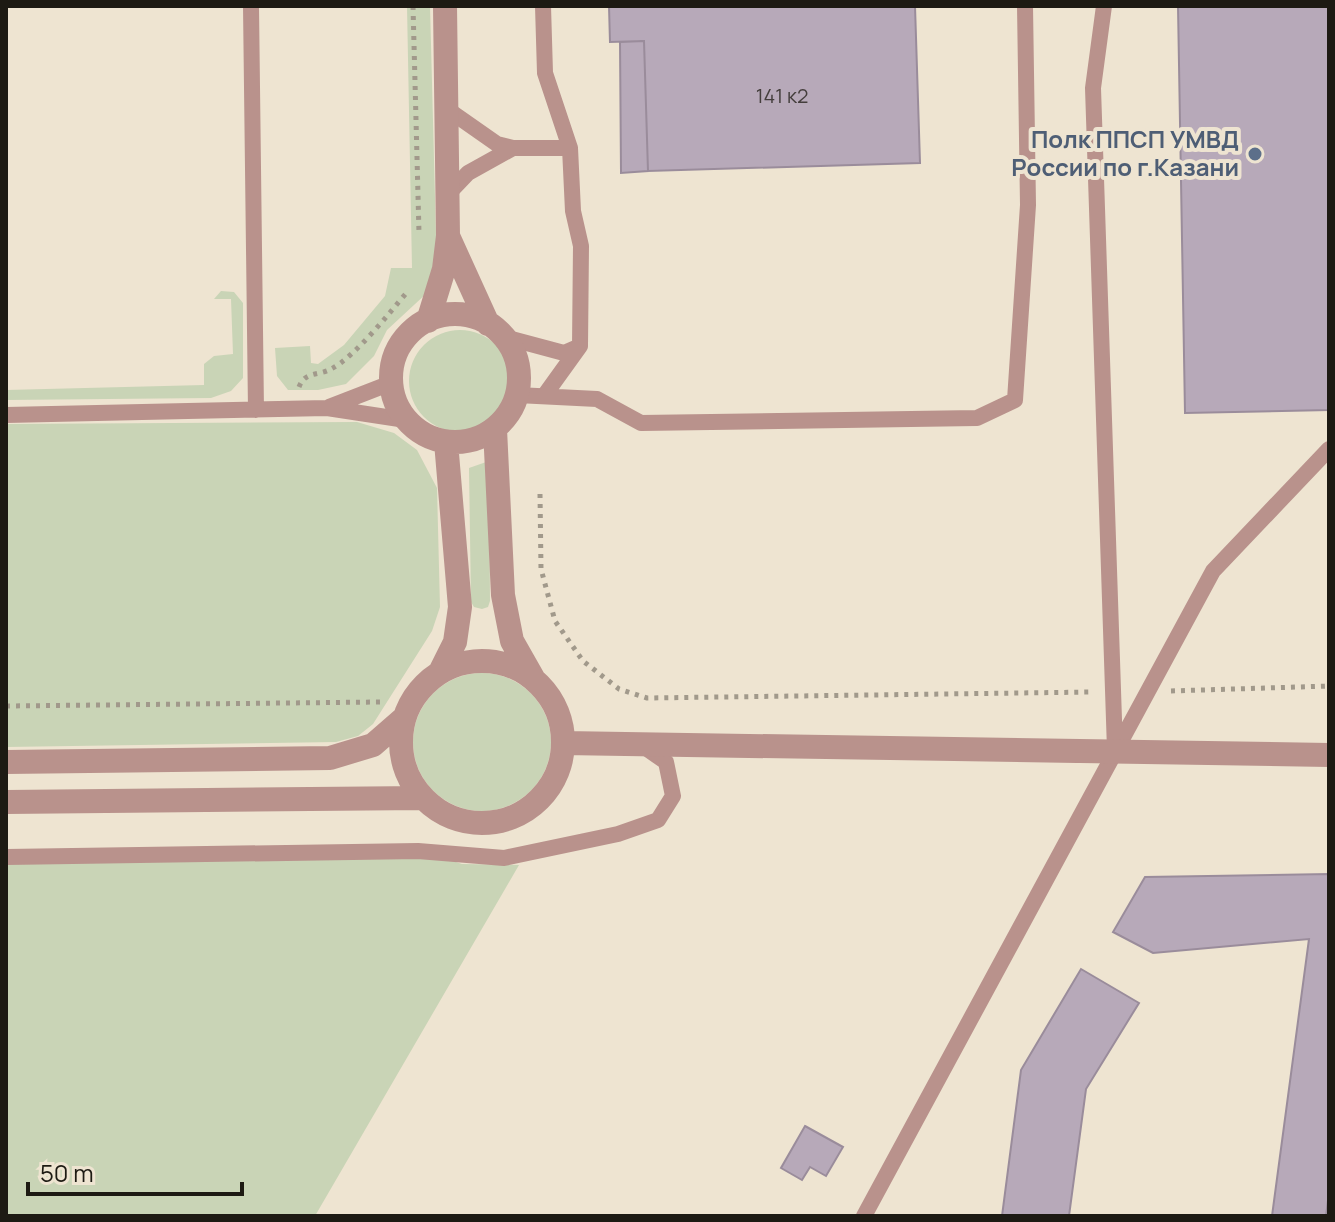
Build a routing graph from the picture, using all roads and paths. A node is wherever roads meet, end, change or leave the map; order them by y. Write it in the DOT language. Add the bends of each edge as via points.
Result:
graph roads {
  1 [pos="251,6"];
  2 [pos="413,6"];
  3 [pos="445,6"];
  4 [pos="543,6"];
  5 [pos="1025,6"];
  6 [pos="1104,6"];
  7 [pos="447,109"];
  8 [pos="513,148"];
  9 [pos="570,148"];
  10 [pos="448,194"];
  11 [pos="448,236"];
  12 [pos="419,245"];
  13 [pos="412,287"];
  14 [pos="428,321"];
  15 [pos="496,330"];
  16 [pos="580,346"];
  17 [pos="391,383"];
  18 [pos="517,395"];
  19 [pos="544,396"];
  20 [pos="327,408"];
  21 [pos="256,410"];
  22 [pos="292,410"];
  23 [pos="6,415"];
  24 [pos="406,420"];
  25 [pos="495,429"];
  26 [pos="446,442"];
  27 [pos="1329,449"];
  28 [pos="540,494"];
  29 [pos="440,672"];
  30 [pos="533,678"];
  31 [pos="1329,686"];
  32 [pos="1148,691"];
  33 [pos="1114,692"];
  34 [pos="383,702"];
  35 [pos="6,706"];
  36 [pos="404,718"];
  37 [pos="564,743"];
  38 [pos="641,745"];
  39 [pos="1115,752"];
  40 [pos="1329,755"];
  41 [pos="6,762"];
  42 [pos="423,798"];
  43 [pos="6,802"];
  44 [pos="6,857"];
  45 [pos="864,1216"];
  1 -- 21 [label="lane"];
  2 -- 12 [label="path"];
  3 -- 7 [label="street"];
  4 -- 9 [label="lane" via="545,73"];
  5 -- 19 [label="lane" via="1028,205 1015,400 977,418 641,423 597,399"];
  6 -- 33 [label="lane" via="1093,88"];
  7 -- 8 [label="lane" via="486,139"];
  7 -- 10 [label="street"];
  8 -- 9 [label="lane"];
  8 -- 10 [label="lane" via="468,173"];
  9 -- 16 [label="lane" via="573,211 581,246"];
  10 -- 11 [label="street"];
  11 -- 14 [label="street"];
  11 -- 15 [label="street"];
  13 -- 22 [label="path" via="350,354 330,370 300,382"];
  14 -- 15 [label="street" via="450,314 470,316"];
  14 -- 17 [label="street" via="400,345"];
  15 -- 16 [label="lane" via="564,353"];
  15 -- 18 [label="street" via="514,355"];
  16 -- 19 [label="lane"];
  17 -- 20 [label="lane"];
  17 -- 24 [label="street"];
  18 -- 19 [label="lane"];
  18 -- 25 [label="street"];
  20 -- 22 [label="lane"];
  20 -- 24 [label="lane"];
  21 -- 22 [label="lane"];
  21 -- 23 [label="lane"];
  24 -- 26 [label="street"];
  25 -- 26 [label="street" via="463,442"];
  25 -- 30 [label="street" via="503,595 512,641"];
  26 -- 29 [label="street" via="460,607 455,642"];
  27 -- 32 [label="lane" via="1213,571"];
  28 -- 33 [label="path" via="541,569 555,621 583,661 619,689 647,698"];
  29 -- 30 [label="street" via="482,660"];
  29 -- 36 [label="street" via="422,686"];
  30 -- 37 [label="street" via="561,719"];
  31 -- 32 [label="path"];
  32 -- 39 [label="lane"];
  33 -- 39 [label="lane"];
  34 -- 35 [label="path"];
  36 -- 41 [label="street" via="373,745 330,758"];
  36 -- 42 [label="street" via="402,758"];
  37 -- 38 [label="street"];
  37 -- 42 [label="street" via="547,791 508,820 458,820"];
  38 -- 39 [label="street"];
  38 -- 44 [label="lane" via="666,762 673,796 658,820 618,834 504,858 418,851"];
  39 -- 40 [label="street"];
  39 -- 45 [label="lane"];
  42 -- 43 [label="street"];
}
